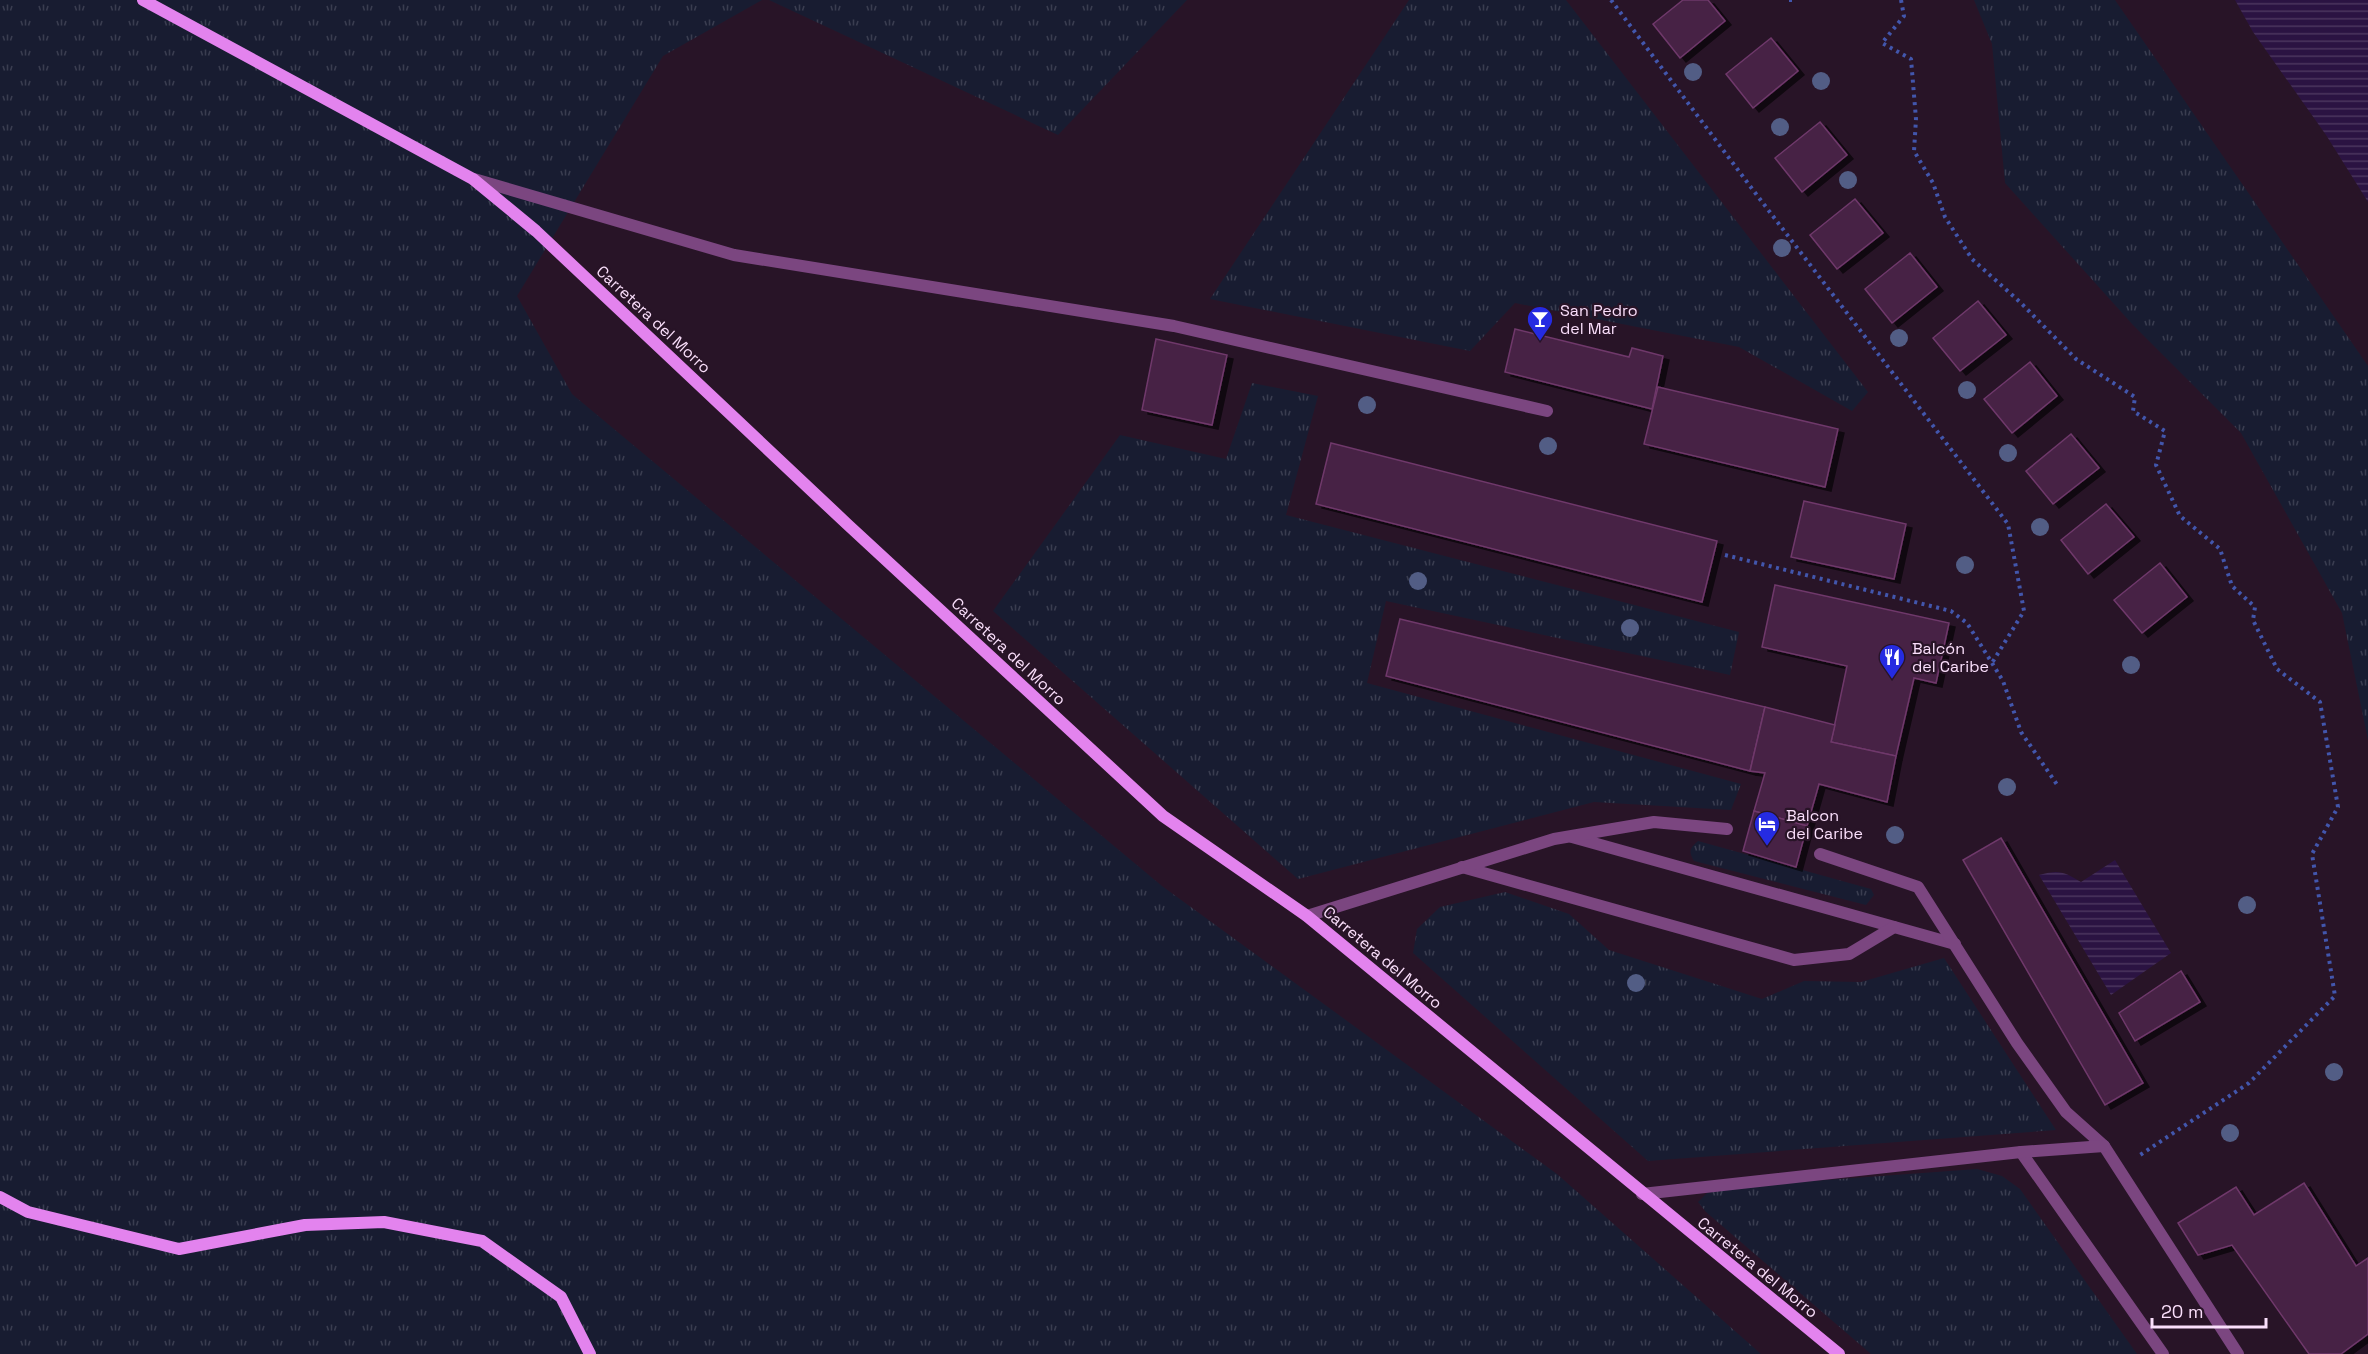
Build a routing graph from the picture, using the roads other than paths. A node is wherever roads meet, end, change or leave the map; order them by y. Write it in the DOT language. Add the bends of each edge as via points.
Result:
graph roads {
  1 [pos="143,0"];
  2 [pos="473,179"];
  3 [pos="1547,411"];
  4 [pos="1726,829"];
  5 [pos="1568,836"];
  6 [pos="1820,854"];
  7 [pos="1462,867"];
  8 [pos="1307,916"];
  9 [pos="1894,927"];
  10 [pos="1955,945"];
  11 [pos="2104,1146"];
  12 [pos="2021,1152"];
  13 [pos="1642,1194"];
  14 [pos="0,1197"];
  15 [pos="590,1354"];
  16 [pos="1839,1354"];
  17 [pos="2163,1354"];
  18 [pos="2238,1354"];
  1 -- 2 [label="main road, Carretera del Morro"];
  2 -- 3 [label="lane" via="734,255 1174,327"];
  2 -- 8 [label="main road, Carretera del Morro" via="536,231 1163,816"];
  4 -- 5 [label="lane" via="1654,822"];
  5 -- 7 [label="lane"];
  5 -- 9 [label="lane"];
  6 -- 10 [label="lane" via="1918,887"];
  7 -- 8 [label="lane"];
  7 -- 9 [label="lane" via="1794,960 1849,954"];
  8 -- 13 [label="main road, Carretera del Morro"];
  9 -- 10 [label="lane"];
  10 -- 11 [label="lane" via="2066,1112"];
  11 -- 12 [label="lane"];
  11 -- 18 [label="lane"];
  12 -- 13 [label="lane"];
  12 -- 17 [label="lane"];
  13 -- 16 [label="main road, Carretera del Morro"];
  14 -- 15 [label="main road" via="28,1212 179,1249 305,1226 384,1222 482,1241 561,1297"];
}
